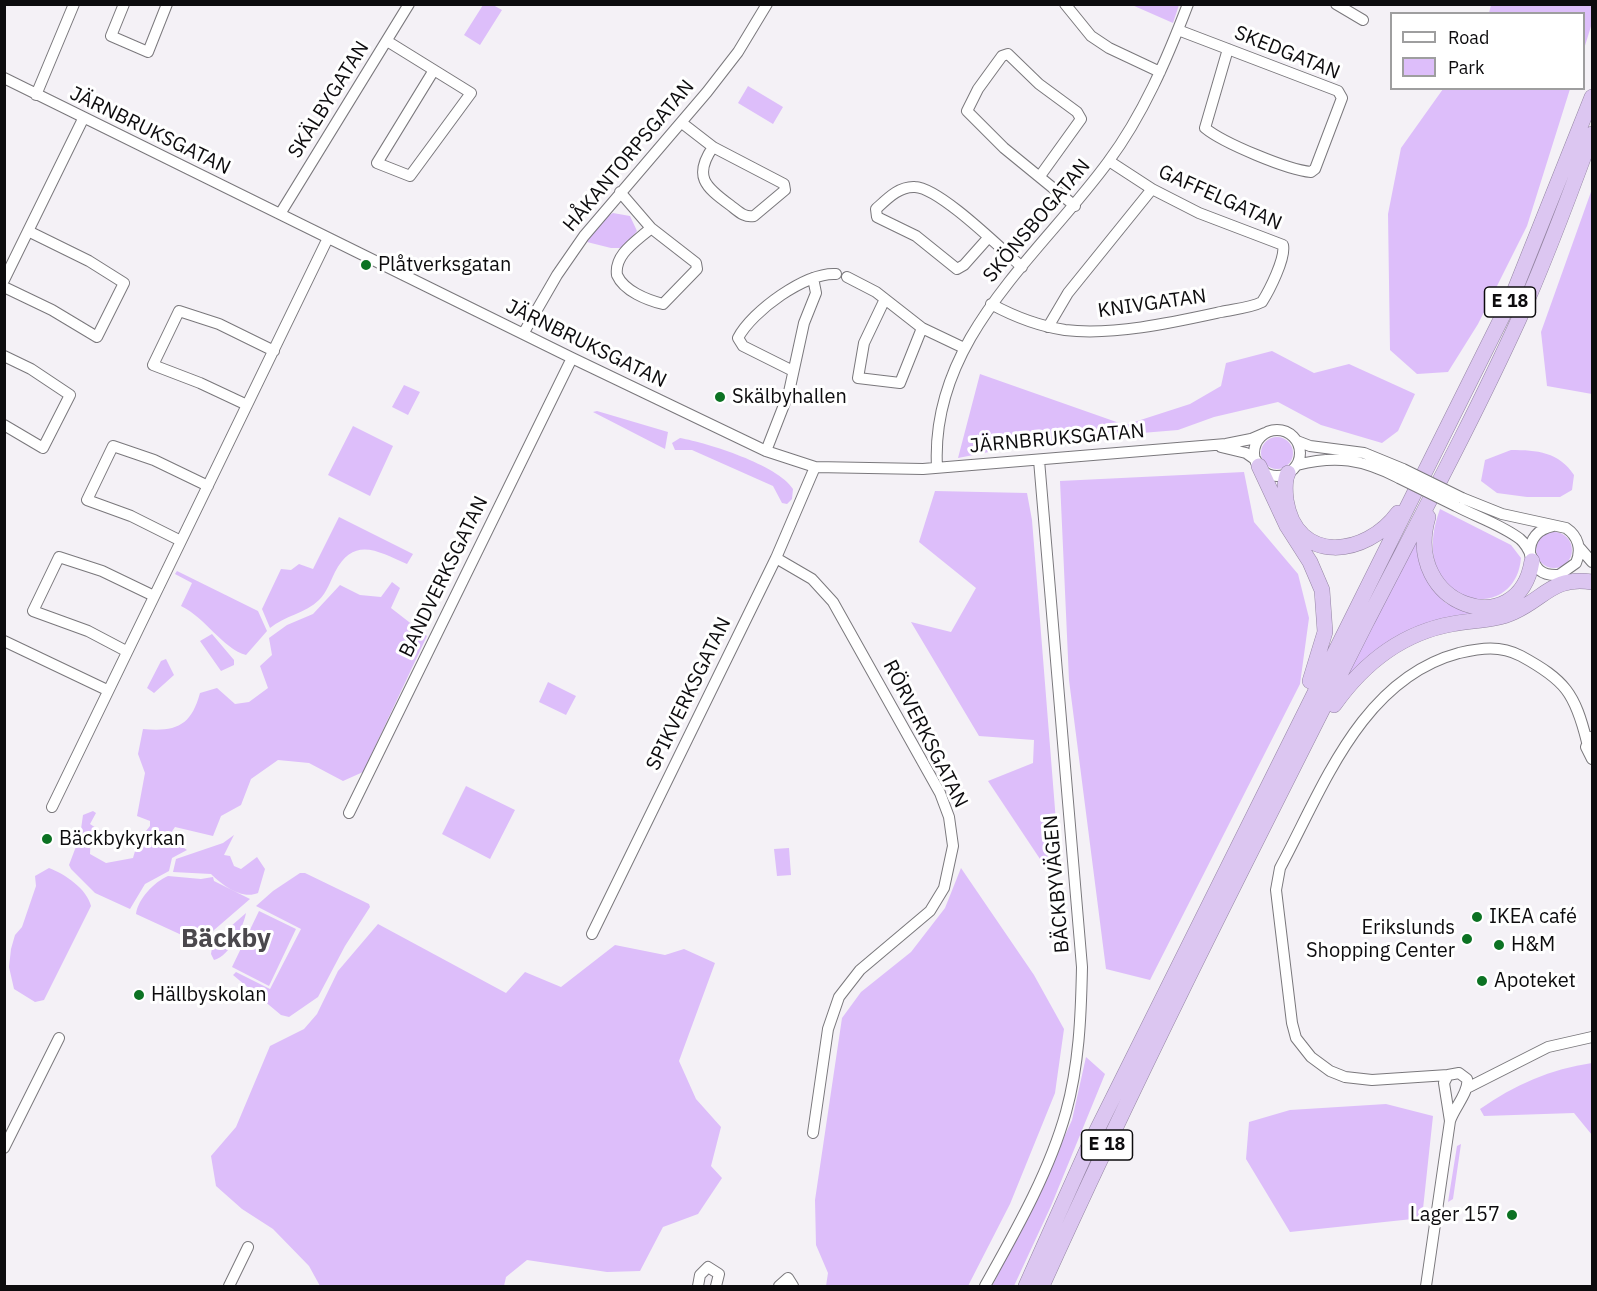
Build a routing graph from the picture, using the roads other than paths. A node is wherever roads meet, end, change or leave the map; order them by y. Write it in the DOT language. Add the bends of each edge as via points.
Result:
graph roads {
  1 [pos="74,4"];
  2 [pos="124,4"];
  3 [pos="167,4"];
  4 [pos="410,4"];
  5 [pos="767,4"];
  6 [pos="1065,4"];
  7 [pos="1188,4"];
  8 [pos="1336,4"];
  9 [pos="1363,20"];
  10 [pos="1178,30"];
  11 [pos="387,41"];
  12 [pos="1228,49"];
  13 [pos="434,70"];
  14 [pos="1160,72"];
  15 [pos="4,78"];
  16 [pos="36,95"];
  17 [pos="1593,97"];
  18 [pos="83,119"];
  19 [pos="682,123"];
  20 [pos="1593,134"];
  21 [pos="713,147"];
  22 [pos="1109,161"];
  23 [pos="1041,176"];
  24 [pos="1152,189"];
  25 [pos="620,192"];
  26 [pos="1075,206"];
  27 [pos="280,214"];
  28 [pos="651,228"];
  29 [pos="28,231"];
  30 [pos="328,238"];
  31 [pos="988,238"];
  32 [pos="1284,248"];
  33 [pos="1022,267"];
  34 [pos="813,278"];
  35 [pos="4,279"];
  36 [pos="4,287"];
  37 [pos="885,299"];
  38 [pos="991,304"];
  39 [pos="1048,327"];
  40 [pos="922,328"];
  41 [pos="523,334"];
  42 [pos="964,348"];
  43 [pos="274,351"];
  44 [pos="4,356"];
  45 [pos="572,358"];
  46 [pos="793,371"];
  47 [pos="247,405"];
  48 [pos="4,425"];
  49 [pos="1265,433"];
  50 [pos="1297,441"];
  51 [pos="1194,446"];
  52 [pos="766,451"];
  53 [pos="1040,460"];
  54 [pos="1257,463"];
  55 [pos="814,467"];
  56 [pos="937,467"];
  57 [pos="1292,469"];
  58 [pos="1445,472"];
  59 [pos="1401,473"];
  60 [pos="208,486"];
  61 [pos="1412,497"];
  62 [pos="1459,502"];
  63 [pos="1556,525"];
  64 [pos="181,541"];
  65 [pos="1579,547"];
  66 [pos="776,558"];
  67 [pos="1531,558"];
  68 [pos="1593,562"];
  69 [pos="1563,573"];
  70 [pos="1593,580"];
  71 [pos="154,596"];
  72 [pos="1493,618"];
  73 [pos="4,641"];
  74 [pos="126,651"];
  75 [pos="107,690"];
  76 [pos="1580,713"];
  77 [pos="1320,716"];
  78 [pos="1298,724"];
  79 [pos="1593,725"];
  80 [pos="1590,738"];
  81 [pos="1593,759"];
  82 [pos="52,807"];
  83 [pos="349,813"];
  84 [pos="592,934"];
  85 [pos="1593,1037"];
  86 [pos="59,1038"];
  87 [pos="1448,1075"];
  88 [pos="1413,1077"];
  89 [pos="1465,1088"];
  90 [pos="1444,1089"];
  91 [pos="1450,1121"];
  92 [pos="813,1133"];
  93 [pos="4,1148"];
  94 [pos="249,1247"];
  95 [pos="229,1287"];
  96 [pos="698,1287"];
  97 [pos="716,1287"];
  98 [pos="779,1287"];
  99 [pos="793,1287"];
  100 [pos="985,1287"];
  101 [pos="1026,1287"];
  102 [pos="1042,1287"];
  103 [pos="1426,1287"];
  1 -- 16 [label="street"];
  2 -- 3 [label="street" via="111,36 148,52"];
  4 -- 11 [label="street, SKÄLBYGATAN"];
  5 -- 19 [label="street, HÅKANTORPSGATAN" via="738,52"];
  6 -- 14 [label="street" via="1091,36"];
  7 -- 10 [label="street, SKÖNSBOGATAN"];
  8 -- 9 [label="street"];
  10 -- 12 [label="street, SKEDGATAN"];
  10 -- 14 [label="street, SKÖNSBOGATAN"];
  11 -- 13 [label="street"];
  11 -- 27 [label="street, SKÄLBYGATAN"];
  12 -- 12 [label="street, SKEDGATAN" via="1341,94 1311,172 1230,142 1205,128"];
  13 -- 13 [label="street" via="379,160 377,163 410,176 471,93"];
  14 -- 22 [label="street, SKÖNSBOGATAN"];
  15 -- 16 [label="street, JÄRNBRUKSGATAN"];
  16 -- 18 [label="street, JÄRNBRUKSGATAN"];
  17 -- 61 [label="highway, E 18" via="1512,297"];
  18 -- 27 [label="street, JÄRNBRUKSGATAN"];
  18 -- 29 [label="street"];
  19 -- 21 [label="street"];
  19 -- 25 [label="street, HÅKANTORPSGATAN"];
  20 -- 58 [label="highway, E 18" via="1540,272"];
  21 -- 21 [label="street" via="783,184 785,190 754,216 747,217 705,183 703,165"];
  22 -- 24 [label="street, GAFFELGATAN"];
  22 -- 26 [label="street, SKÖNSBOGATAN"];
  23 -- 23 [label="street" via="1004,148 967,111 1002,56 1009,55 1081,119"];
  23 -- 26 [label="street"];
  24 -- 32 [label="street, GAFFELGATAN" via="1199,213 1278,242"];
  24 -- 39 [label="street" via="1068,293"];
  25 -- 28 [label="street"];
  25 -- 41 [label="street, HÅKANTORPSGATAN" via="570,256"];
  26 -- 33 [label="street, SKÖNSBOGATAN"];
  27 -- 30 [label="street, JÄRNBRUKSGATAN"];
  28 -- 28 [label="street" via="622,255 616,268 618,278 628,287 663,304 697,268 696,263"];
  29 -- 35 [label="street"];
  29 -- 36 [label="street" via="124,283 97,338"];
  30 -- 41 [label="street, JÄRNBRUKSGATAN"];
  30 -- 43 [label="street"];
  31 -- 31 [label="street" via="940,197 916,187 902,188 876,211 877,217 916,236 957,269"];
  31 -- 33 [label="street"];
  32 -- 39 [label="street, KNIVGATAN" via="1266,296 1257,304 1106,330"];
  33 -- 38 [label="street, SKÖNSBOGATAN"];
  34 -- 37 [label="street" via="842,275"];
  34 -- 46 [label="street" via="816,293 804,323"];
  34 -- 46 [label="street" via="773,302 738,338 743,346"];
  37 -- 40 [label="street"];
  37 -- 40 [label="street" via="864,343 858,376 863,380 900,383"];
  38 -- 39 [label="street, KNIVGATAN"];
  38 -- 42 [label="street, SKÖNSBOGATAN"];
  40 -- 42 [label="street"];
  41 -- 45 [label="street, JÄRNBRUKSGATAN"];
  42 -- 56 [label="street, SKÖNSBOGATAN" via="942,405 936,441"];
  43 -- 47 [label="street"];
  43 -- 47 [label="street" via="219,324 179,311 153,365"];
  44 -- 48 [label="street" via="70,395 43,448"];
  45 -- 52 [label="street, JÄRNBRUKSGATAN"];
  45 -- 83 [label="street, BANDVERKSGATAN"];
  46 -- 52 [label="street"];
  47 -- 60 [label="street"];
  49 -- 50 [label="street" via="1280,430"];
  49 -- 51 [label="street, JÄRNBRUKSGATAN" via="1248,440"];
  49 -- 54 [label="street" via="1256,444"];
  50 -- 57 [label="street" via="1300,454"];
  50 -- 59 [label="street" via="1364,453"];
  51 -- 53 [label="street, JÄRNBRUKSGATAN"];
  51 -- 54 [label="street, JÄRNBRUKSGATAN" via="1236,450"];
  52 -- 55 [label="street, JÄRNBRUKSGATAN"];
  53 -- 56 [label="street, JÄRNBRUKSGATAN"];
  53 -- 100 [label="street, BÄCKBYVÄGEN" via="1082,1006 1074,1079 1056,1140"];
  54 -- 57 [label="street" via="1271,474"];
  54 -- 78 [label="highway, E 18" via="1287,526 1315,571 1325,601 1324,642 1297,714"];
  55 -- 56 [label="street, JÄRNBRUKSGATAN"];
  55 -- 66 [label="street, SPIKVERKSGATAN"];
  57 -- 59 [label="street" via="1321,459 1341,458"];
  57 -- 61 [label="highway, E 18" via="1286,498 1291,518 1311,540 1330,547 1350,548 1369,540 1386,528"];
  58 -- 67 [label="highway, E 18" via="1446,479 1426,525 1424,545 1432,575 1443,591 1470,606 1500,604 1524,587"];
  58 -- 77 [label="highway, E 18"];
  59 -- 62 [label="street, bridge"];
  60 -- 64 [label="street"];
  60 -- 64 [label="street" via="154,460 113,446 87,500 132,516"];
  61 -- 78 [label="highway, E 18"];
  62 -- 63 [label="street"];
  62 -- 67 [label="street" via="1520,539"];
  63 -- 65 [label="street" via="1570,531"];
  63 -- 67 [label="street" via="1537,532"];
  64 -- 71 [label="street"];
  65 -- 68 [label="street"];
  65 -- 69 [label="street" via="1576,563"];
  66 -- 84 [label="street, SPIKVERKSGATAN"];
  66 -- 92 [label="street, RÖRVERKSGATAN" via="812,579 833,602 936,785 952,832 950,871 938,898 921,920 860,970 835,1008 828,1029"];
  67 -- 69 [label="street" via="1544,573"];
  69 -- 70 [label="street"];
  69 -- 72 [label="highway, E 18" via="1544,581 1514,609"];
  70 -- 72 [label="highway" via="1555,585 1515,612"];
  71 -- 74 [label="street"];
  71 -- 74 [label="street" via="102,571 59,557 33,611 88,631"];
  72 -- 77 [label="highway, E 18" via="1440,626 1401,642 1367,666"];
  73 -- 75 [label="street"];
  74 -- 75 [label="street"];
  75 -- 82 [label="street"];
  76 -- 79 [label="street"];
  76 -- 80 [label="street"];
  76 -- 88 [label="street" via="1555,675 1499,648 1454,655 1418,670 1365,716 1280,868 1276,890 1281,936 1292,1023 1300,1044 1317,1063 1345,1077"];
  77 -- 102 [label="highway, E 18" via="1093,1173"];
  78 -- 101 [label="highway, E 18" via="1087,1150"];
  80 -- 81 [label="street" via="1587,750"];
  85 -- 89 [label="street" via="1554,1045"];
  86 -- 93 [label="street"];
  87 -- 88 [label="street"];
  87 -- 89 [label="street" via="1460,1073"];
  87 -- 90 [label="street"];
  88 -- 90 [label="street"];
  89 -- 90 [label="street" via="1452,1096"];
  89 -- 91 [label="street"];
  90 -- 91 [label="street"];
  91 -- 103 [label="street"];
  94 -- 95 [label="street"];
  96 -- 97 [label="street" via="700,1275 708,1267 718,1274"];
  98 -- 99 [label="street" via="788,1278"];
}
